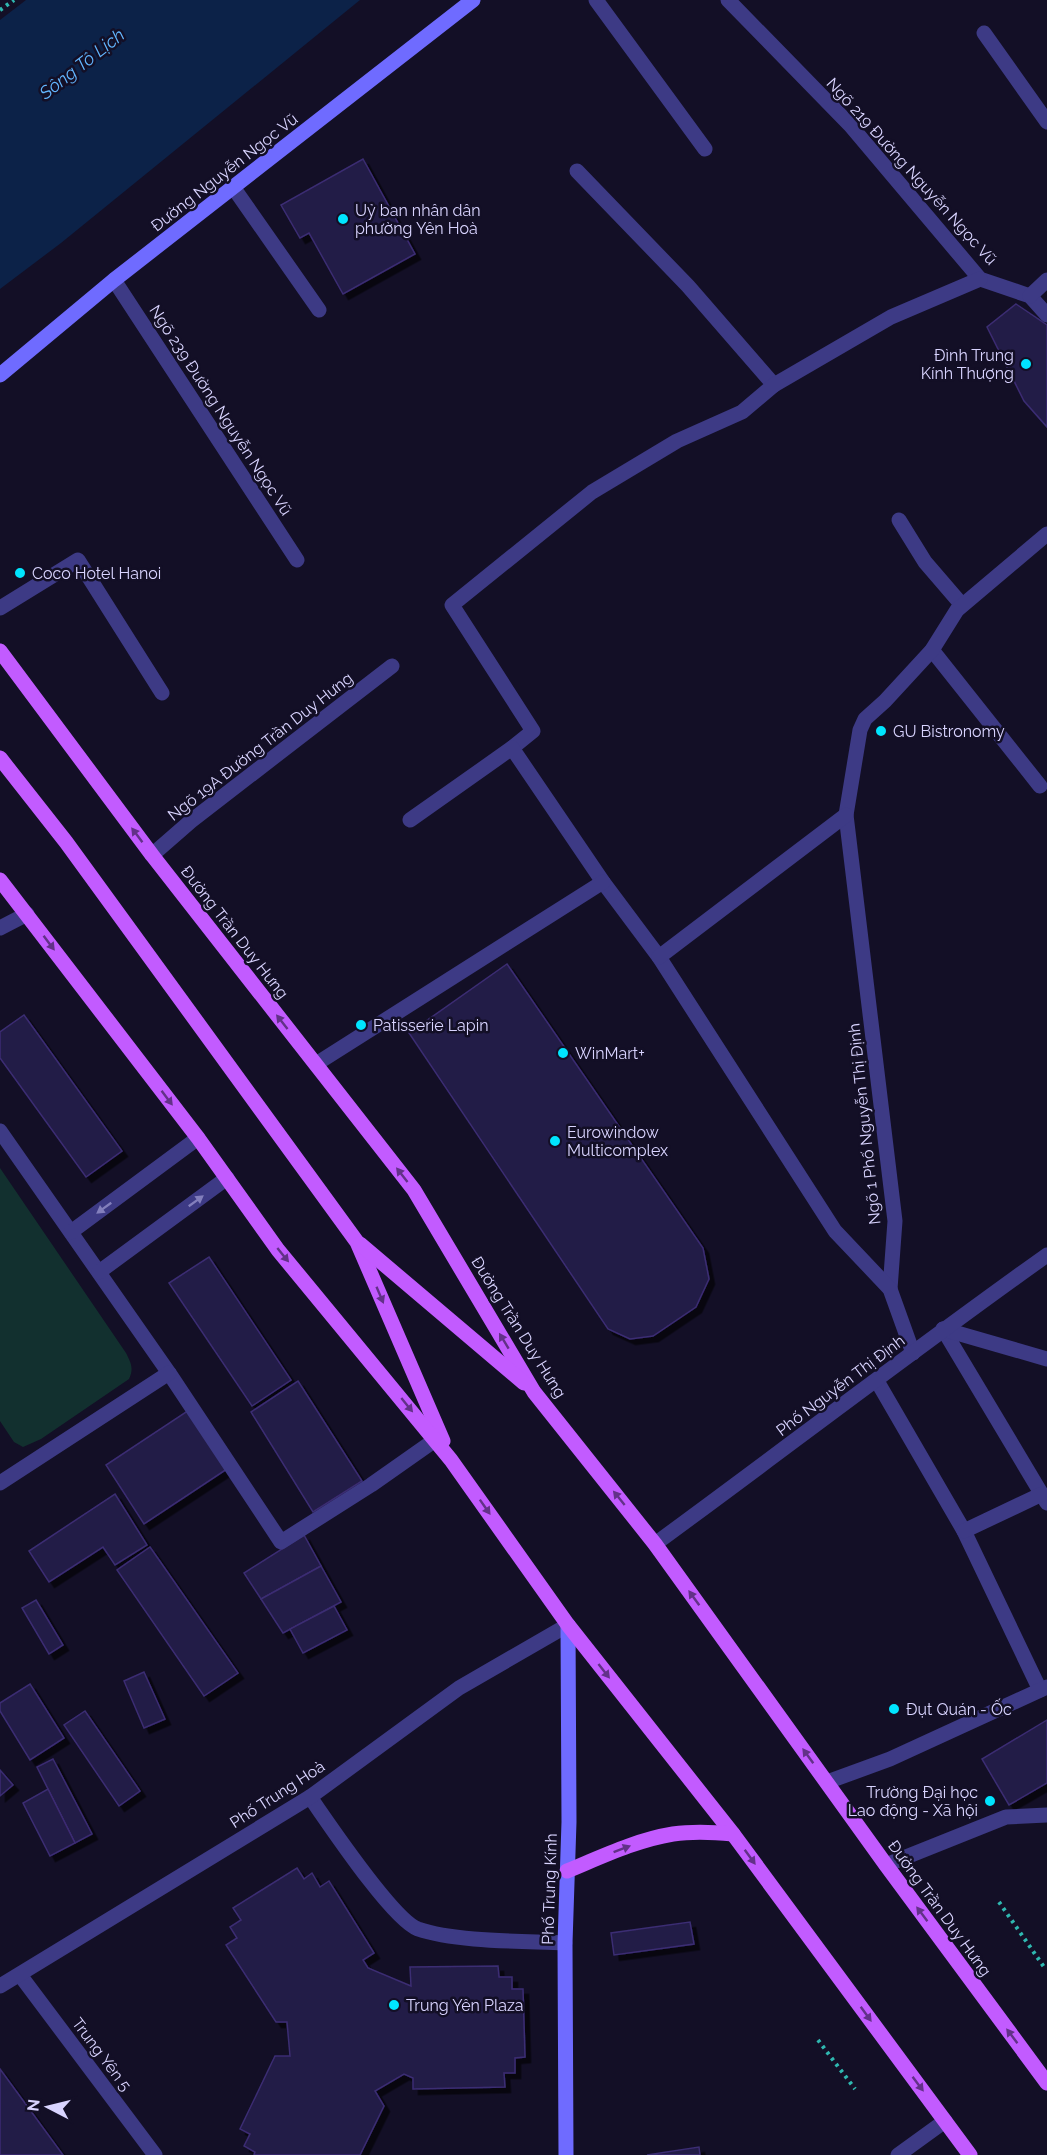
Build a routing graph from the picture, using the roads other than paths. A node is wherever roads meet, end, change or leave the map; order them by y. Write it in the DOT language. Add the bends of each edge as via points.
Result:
graph roads {
  1 [pos="473,0"];
  2 [pos="596,0"];
  3 [pos="728,0"];
  4 [pos="984,33"];
  5 [pos="1047,122"];
  6 [pos="705,148"];
  7 [pos="577,171"];
  8 [pos="233,187"];
  9 [pos="980,279"];
  10 [pos="114,280"];
  11 [pos="1047,280"];
  12 [pos="1030,296"];
  13 [pos="319,310"];
  14 [pos="1047,315"];
  15 [pos="0,375"];
  16 [pos="774,385"];
  17 [pos="899,520"];
  18 [pos="1047,534"];
  19 [pos="297,560"];
  20 [pos="962,606"];
  21 [pos="0,608"];
  22 [pos="932,650"];
  23 [pos="0,651"];
  24 [pos="392,666"];
  25 [pos="162,693"];
  26 [pos="512,748"];
  27 [pos="0,758"];
  28 [pos="1040,786"];
  29 [pos="846,815"];
  30 [pos="410,820"];
  31 [pos="152,855"];
  32 [pos="0,880"];
  33 [pos="603,882"];
  34 [pos="27,914"];
  35 [pos="0,928"];
  36 [pos="659,957"];
  37 [pos="316,1064"];
  38 [pos="0,1131"];
  39 [pos="198,1138"];
  40 [pos="227,1178"];
  41 [pos="71,1232"];
  42 [pos="357,1242"];
  43 [pos="1047,1255"];
  44 [pos="99,1272"];
  45 [pos="890,1289"];
  46 [pos="943,1329"];
  47 [pos="913,1353"];
  48 [pos="1047,1359"];
  49 [pos="169,1373"];
  50 [pos="877,1381"];
  51 [pos="534,1392"];
  52 [pos="435,1440"];
  53 [pos="451,1460"];
  54 [pos="2,1478"];
  55 [pos="1045,1498"];
  56 [pos="964,1531"];
  57 [pos="656,1544"];
  58 [pos="568,1625"];
  59 [pos="1044,1688"];
  60 [pos="827,1782"];
  61 [pos="310,1797"];
  62 [pos="1047,1815"];
  63 [pos="733,1834"];
  64 [pos="886,1865"];
  65 [pos="567,1871"];
  66 [pos="565,1943"];
  67 [pos="20,1975"];
  68 [pos="0,1986"];
  69 [pos="1047,2083"];
  70 [pos="945,2121"];
  71 [pos="155,2155"];
  72 [pos="566,2155"];
  73 [pos="898,2155"];
  74 [pos="970,2155"];
  1 -- 8 [label="main road, Đường Nguyễn Ngọc Vũ"];
  2 -- 6 [label="street"];
  3 -- 9 [label="street, Ngõ 219 Đường Nguyễn Ngọc Vũ" via="850,125"];
  4 -- 5 [label="street"];
  7 -- 16 [label="street" via="688,286"];
  8 -- 10 [label="main road, Đường Nguyễn Ngọc Vũ"];
  8 -- 13 [label="street"];
  9 -- 12 [label="street, Ngõ 219 Đường Nguyễn Ngọc Vũ"];
  9 -- 16 [label="street" via="891,316"];
  10 -- 15 [label="main road, Đường Nguyễn Ngọc Vũ"];
  10 -- 19 [label="street, Ngõ 239 Đường Nguyễn Ngọc Vũ"];
  11 -- 12 [label="street"];
  12 -- 14 [label="street, Ngõ 219 Đường Nguyễn Ngọc Vũ"];
  16 -- 26 [label="street" via="742,412 677,441 592,492 452,605 533,731"];
  17 -- 20 [label="street" via="926,562"];
  18 -- 20 [label="street, Ngõ 1 Phố Nguyễn Thị Định"];
  20 -- 22 [label="street, Ngõ 1 Phố Nguyễn Thị Định"];
  21 -- 25 [label="street" via="78,560"];
  22 -- 28 [label="street"];
  22 -- 29 [label="street, Ngõ 1 Phố Nguyễn Thị Định" via="864,720"];
  31 -- 23 [label="main road, Đường Trần Duy Hưng, one-way"];
  24 -- 31 [label="street, Ngõ 19A Đường Trần Duy Hưng"];
  26 -- 30 [label="street"];
  26 -- 33 [label="street"];
  27 -- 42 [label="main road" via="66,842"];
  29 -- 36 [label="street"];
  29 -- 45 [label="street, Ngõ 1 Phố Nguyễn Thị Định" via="895,1221"];
  37 -- 31 [label="main road, Đường Trần Duy Hưng, one-way"];
  32 -- 34 [label="main road"];
  33 -- 36 [label="street"];
  33 -- 37 [label="street"];
  34 -- 35 [label="street"];
  34 -- 39 [label="main road, one-way"];
  36 -- 45 [label="street" via="835,1231"];
  51 -- 37 [label="main road, Đường Trần Duy Hưng, one-way" via="414,1190"];
  38 -- 41 [label="street"];
  39 -- 40 [label="main road"];
  39 -- 41 [label="street, one-way"];
  44 -- 40 [label="street, one-way"];
  40 -- 52 [label="main road, one-way" via="278,1250"];
  41 -- 44 [label="street"];
  42 -- 51 [label="main road"];
  42 -- 53 [label="main road, one-way"];
  43 -- 46 [label="street, Phố Nguyễn Thị Định"];
  44 -- 49 [label="street"];
  45 -- 47 [label="street"];
  46 -- 47 [label="street, Phố Nguyễn Thị Định"];
  46 -- 48 [label="street"];
  46 -- 55 [label="street"];
  47 -- 50 [label="street, Phố Nguyễn Thị Định"];
  49 -- 52 [label="street" via="281,1542"];
  49 -- 54 [label="street"];
  50 -- 56 [label="street"];
  50 -- 57 [label="street, Phố Nguyễn Thị Định"];
  57 -- 51 [label="main road, Đường Trần Duy Hưng, one-way"];
  52 -- 53 [label="main road"];
  53 -- 58 [label="main road, one-way"];
  55 -- 56 [label="street"];
  56 -- 59 [label="street"];
  60 -- 57 [label="main road, Đường Trần Duy Hưng, one-way"];
  58 -- 61 [label="street, Phố Trung Hoà" via="459,1688"];
  58 -- 63 [label="main road, one-way"];
  58 -- 65 [label="main road, Phố Trung Kính"];
  59 -- 60 [label="street" via="890,1759"];
  60 -- 64 [label="main road, Đường Trần Duy Hưng"];
  61 -- 66 [label="street" via="381,1895 416,1928 473,1938"];
  61 -- 67 [label="street, Phố Trung Hoà"];
  62 -- 64 [label="street" via="1006,1817"];
  65 -- 63 [label="main road, one-way" via="642,1841 673,1834"];
  63 -- 70 [label="main road, one-way"];
  69 -- 64 [label="main road, Đường Trần Duy Hưng, one-way"];
  65 -- 66 [label="main road, Phố Trung Kính"];
  66 -- 72 [label="main road, Phố Trung Kính"];
  67 -- 68 [label="street, Phố Trung Hoà"];
  67 -- 71 [label="street, Trung Yên 5"];
  70 -- 73 [label="street"];
  70 -- 74 [label="main road"];
}
